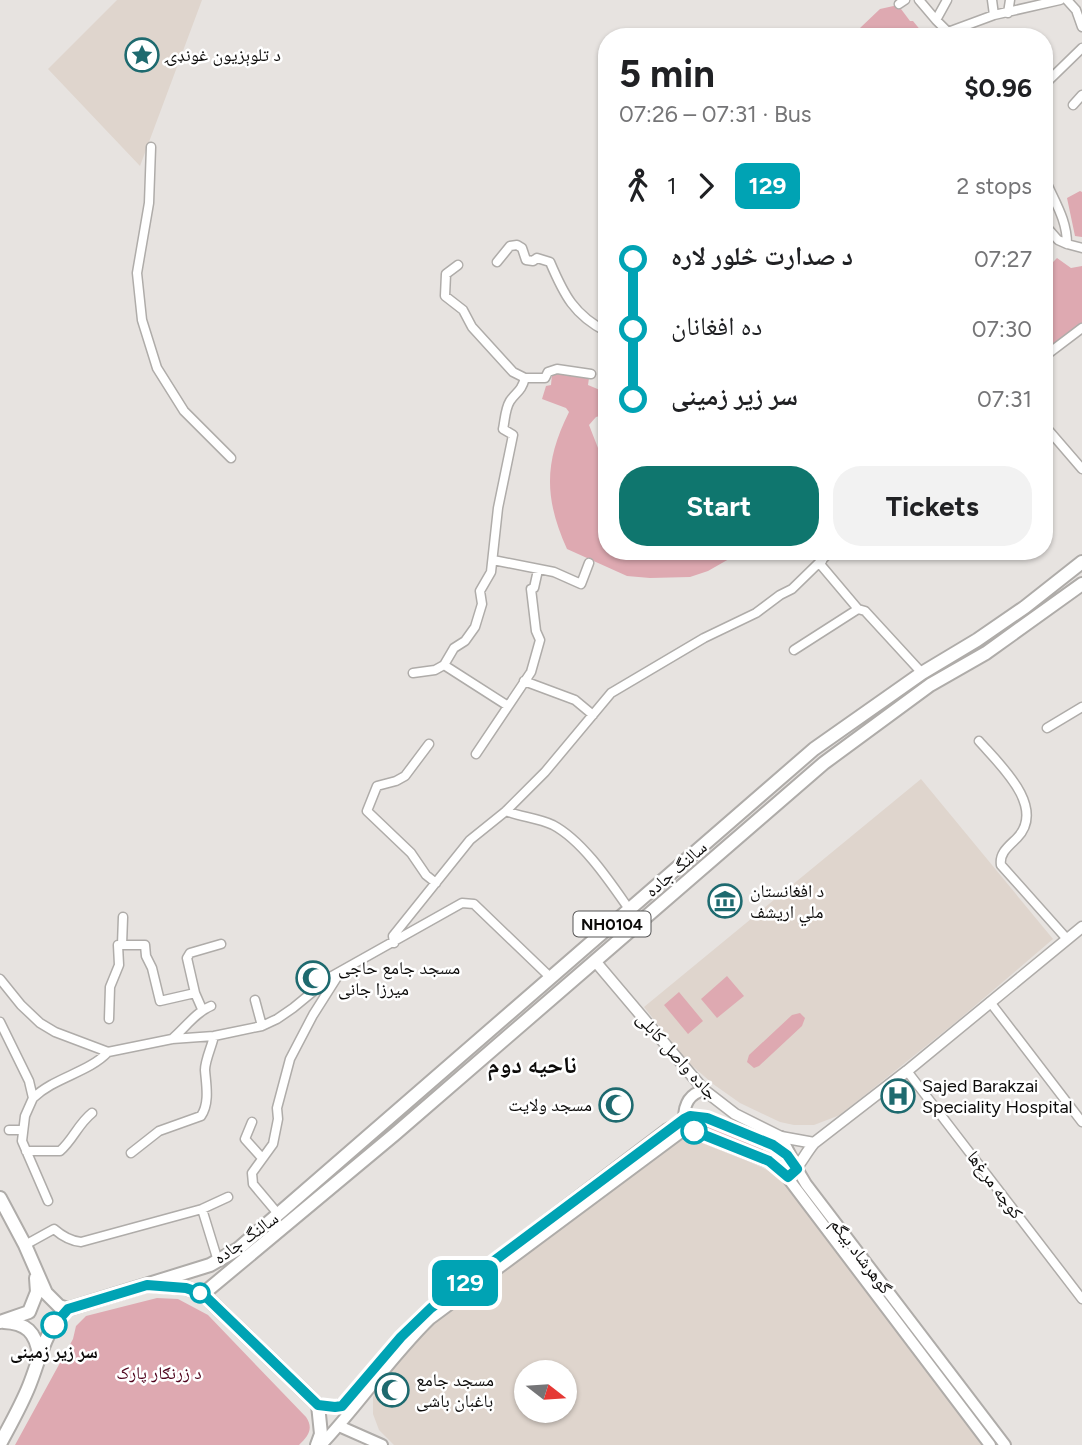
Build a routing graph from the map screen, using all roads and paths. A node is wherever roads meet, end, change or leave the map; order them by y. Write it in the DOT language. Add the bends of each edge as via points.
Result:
graph roads {
  1 [pos="919,0"];
  2 [pos="947,0"];
  3 [pos="992,0"];
  4 [pos="1010,0"];
  5 [pos="1060,0"];
  6 [pos="1066,0"];
  7 [pos="1008,13"];
  8 [pos="994,15"];
  9 [pos="936,20"];
  10 [pos="1082,27"];
  11 [pos="943,28"];
  12 [pos="963,28"];
  13 [pos="1082,48"];
  14 [pos="1053,76"];
  15 [pos="1082,95"];
  16 [pos="1073,105"];
  17 [pos="151,147"];
  18 [pos="1053,198"];
  19 [pos="1053,234"];
  20 [pos="1068,244"];
  21 [pos="1082,248"];
  22 [pos="497,262"];
  23 [pos="458,265"];
  24 [pos="598,327"];
  25 [pos="1082,328"];
  26 [pos="1053,350"];
  27 [pos="591,374"];
  28 [pos="526,378"];
  29 [pos="1053,435"];
  30 [pos="230,458"];
  31 [pos="1082,469"];
  32 [pos="493,560"];
  33 [pos="822,561"];
  34 [pos="1082,562"];
  35 [pos="589,563"];
  36 [pos="538,570"];
  37 [pos="1080,590"];
  38 [pos="858,609"];
  39 [pos="794,650"];
  40 [pos="444,665"];
  41 [pos="413,673"];
  42 [pos="922,673"];
  43 [pos="524,681"];
  44 [pos="508,706"];
  45 [pos="1082,707"];
  46 [pos="593,715"];
  47 [pos="1047,727"];
  48 [pos="979,741"];
  49 [pos="429,744"];
  50 [pos="476,754"];
  51 [pos="506,811"];
  52 [pos="725,826"];
  53 [pos="736,839"];
  54 [pos="436,883"];
  55 [pos="629,909"];
  56 [pos="123,917"];
  57 [pos="1082,927"];
  58 [pos="1068,939"];
  59 [pos="394,943"];
  60 [pos="221,944"];
  61 [pos="122,945"];
  62 [pos="595,961"];
  63 [pos="340,972"];
  64 [pos="550,977"];
  65 [pos="0,979"];
  66 [pos="195,993"];
  67 [pos="255,1000"];
  68 [pos="990,1003"];
  69 [pos="211,1006"];
  70 [pos="202,1009"];
  71 [pos="109,1019"];
  72 [pos="0,1022"];
  73 [pos="262,1026"];
  74 [pos="214,1037"];
  75 [pos="172,1039"];
  76 [pos="108,1052"];
  77 [pos="908,1071"];
  78 [pos="704,1090"];
  79 [pos="33,1098"];
  80 [pos="92,1113"];
  81 [pos="684,1119"];
  82 [pos="252,1122"];
  83 [pos="1082,1122"];
  84 [pos="9,1130"];
  85 [pos="22,1130"];
  86 [pos="781,1137"];
  87 [pos="814,1143"];
  88 [pos="26,1151"];
  89 [pos="131,1153"];
  90 [pos="262,1158"];
  91 [pos="796,1167"];
  92 [pos="788,1177"];
  93 [pos="228,1197"];
  94 [pos="0,1198"];
  95 [pos="48,1201"];
  96 [pos="202,1209"];
  97 [pos="279,1215"];
  98 [pos="25,1245"];
  99 [pos="218,1261"];
  100 [pos="36,1272"];
  101 [pos="147,1285"];
  102 [pos="203,1294"];
  103 [pos="1082,1299"];
  104 [pos="68,1309"];
  105 [pos="0,1322"];
  106 [pos="39,1358"];
  107 [pos="318,1405"];
  108 [pos="340,1426"];
  109 [pos="0,1444"];
  110 [pos="319,1445"];
  111 [pos="382,1445"];
  112 [pos="990,1445"];
  113 [pos="1005,1445"];
  1 -- 9 [label="street"];
  2 -- 9 [label="street"];
  3 -- 8 [label="street"];
  4 -- 7 [label="street"];
  5 -- 7 [label="street"];
  6 -- 10 [label="street" via="1076,10"];
  7 -- 8 [label="street"];
  8 -- 12 [label="street"];
  9 -- 11 [label="street"];
  13 -- 14 [label="street"];
  15 -- 16 [label="street"];
  17 -- 30 [label="street" via="149,202 137,273 142,320 157,368 184,411"];
  18 -- 20 [label="street" via="1062,211"];
  19 -- 20 [label="street"];
  20 -- 21 [label="street"];
  22 -- 24 [label="street" via="510,246 517,245 526,260 550,262 565,296"];
  23 -- 28 [label="street" via="446,274 445,296 463,310 472,327 513,372"];
  25 -- 26 [label="street"];
  27 -- 28 [label="street" via="556,369 545,378"];
  28 -- 32 [label="street" via="505,414 503,429 513,435"];
  29 -- 31 [label="street"];
  32 -- 36 [label="street"];
  32 -- 40 [label="street" via="480,591 482,604 475,626"];
  33 -- 38 [label="street"];
  33 -- 46 [label="street" via="756,613 611,693"];
  34 -- 42 [label="highway, سالنگ جاده / NH0104" via="1025,607"];
  35 -- 36 [label="street" via="581,584"];
  36 -- 43 [label="street" via="531,589 540,640"];
  37 -- 53 [label="highway, سالنگ جاده / NH0104" via="908,700 824,763"];
  38 -- 39 [label="street"];
  38 -- 42 [label="street" via="865,611"];
  40 -- 41 [label="street"];
  40 -- 44 [label="street"];
  42 -- 52 [label="highway, سالنگ جاده / NH0104" via="814,749"];
  43 -- 44 [label="street"];
  43 -- 46 [label="street" via="575,700"];
  44 -- 50 [label="street"];
  45 -- 47 [label="street"];
  46 -- 51 [label="street"];
  48 -- 58 [label="street" via="1026,805 1022,833 1003,853 1000,865"];
  49 -- 54 [label="street" via="405,776 377,786 367,811"];
  51 -- 54 [label="street" via="470,840"];
  51 -- 55 [label="street" via="553,825 572,840"];
  52 -- 53 [label="highway"];
  52 -- 55 [label="highway, سالنگ جاده / NH0104"];
  53 -- 62 [label="highway, سالنگ جاده / NH0104"];
  54 -- 59 [label="street" via="393,936"];
  55 -- 64 [label="highway, سالنگ جاده / NH0104"];
  56 -- 61 [label="street"];
  57 -- 58 [label="street"];
  58 -- 68 [label="street"];
  59 -- 63 [label="street"];
  59 -- 64 [label="street" via="462,903 474,904"];
  60 -- 66 [label="street" via="188,955"];
  61 -- 66 [label="street" via="145,945 160,1001"];
  61 -- 71 [label="street" via="116,946 119,965 110,987"];
  62 -- 78 [label="street, جاده واصل کابلی"];
  62 -- 102 [label="highway, سالنگ جاده / NH0104"];
  63 -- 73 [label="street"];
  63 -- 90 [label="street" via="290,1059 272,1144"];
  64 -- 97 [label="highway, سالنگ جاده / NH0104"];
  65 -- 76 [label="street" via="40,1023"];
  66 -- 70 [label="street"];
  67 -- 73 [label="street"];
  68 -- 77 [label="street"];
  68 -- 83 [label="street"];
  69 -- 70 [label="street"];
  70 -- 75 [label="street"];
  72 -- 79 [label="street"];
  73 -- 74 [label="street"];
  74 -- 75 [label="street"];
  74 -- 89 [label="street" via="205,1069 206,1099 201,1116 159,1131"];
  75 -- 76 [label="street"];
  76 -- 79 [label="street"];
  77 -- 87 [label="street"];
  77 -- 103 [label="street, کوچه مرغ‌ها"];
  78 -- 81 [label="main road" via="687,1101"];
  78 -- 86 [label="street, جاده واصل کابلی" via="735,1114"];
  79 -- 85 [label="street"];
  80 -- 88 [label="street" via="60,1151"];
  81 -- 91 [label="main road, گوهرشاد بیگم" via="707,1118 773,1145"];
  81 -- 107 [label="main road" via="431,1308 347,1403"];
  82 -- 90 [label="street" via="245,1139"];
  84 -- 85 [label="street"];
  85 -- 88 [label="street"];
  86 -- 87 [label="street, جاده واصل کابلی"];
  86 -- 91 [label="main road"];
  87 -- 91 [label="street"];
  88 -- 95 [label="street"];
  90 -- 97 [label="street" via="252,1173 253,1184"];
  91 -- 92 [label="street"];
  91 -- 113 [label="main road, گوهرشاد بیگم"];
  92 -- 108 [label="main road, گوهرشاد بیگم" via="769,1161 700,1132 680,1133 430,1319"];
  92 -- 112 [label="main road, گوهرشاد بیگم"];
  93 -- 96 [label="street"];
  94 -- 98 [label="highway"];
  96 -- 98 [label="street" via="81,1242 54,1229"];
  96 -- 99 [label="street"];
  97 -- 99 [label="highway, سالنگ جاده / NH0104"];
  98 -- 100 [label="highway"];
  99 -- 101 [label="highway, سالنگ جاده / NH0104"];
  100 -- 104 [label="highway" via="46,1293"];
  100 -- 105 [label="highway" via="37,1292 29,1311"];
  101 -- 102 [label="highway, NH0104"];
  101 -- 104 [label="highway, NH0104"];
  102 -- 107 [label="highway"];
  104 -- 106 [label="highway" via="55,1323"];
  105 -- 106 [label="highway" via="25,1325 33,1334"];
  106 -- 109 [label="highway"];
  107 -- 110 [label="highway"];
  108 -- 110 [label="main road"];
  108 -- 111 [label="main road"];
}
